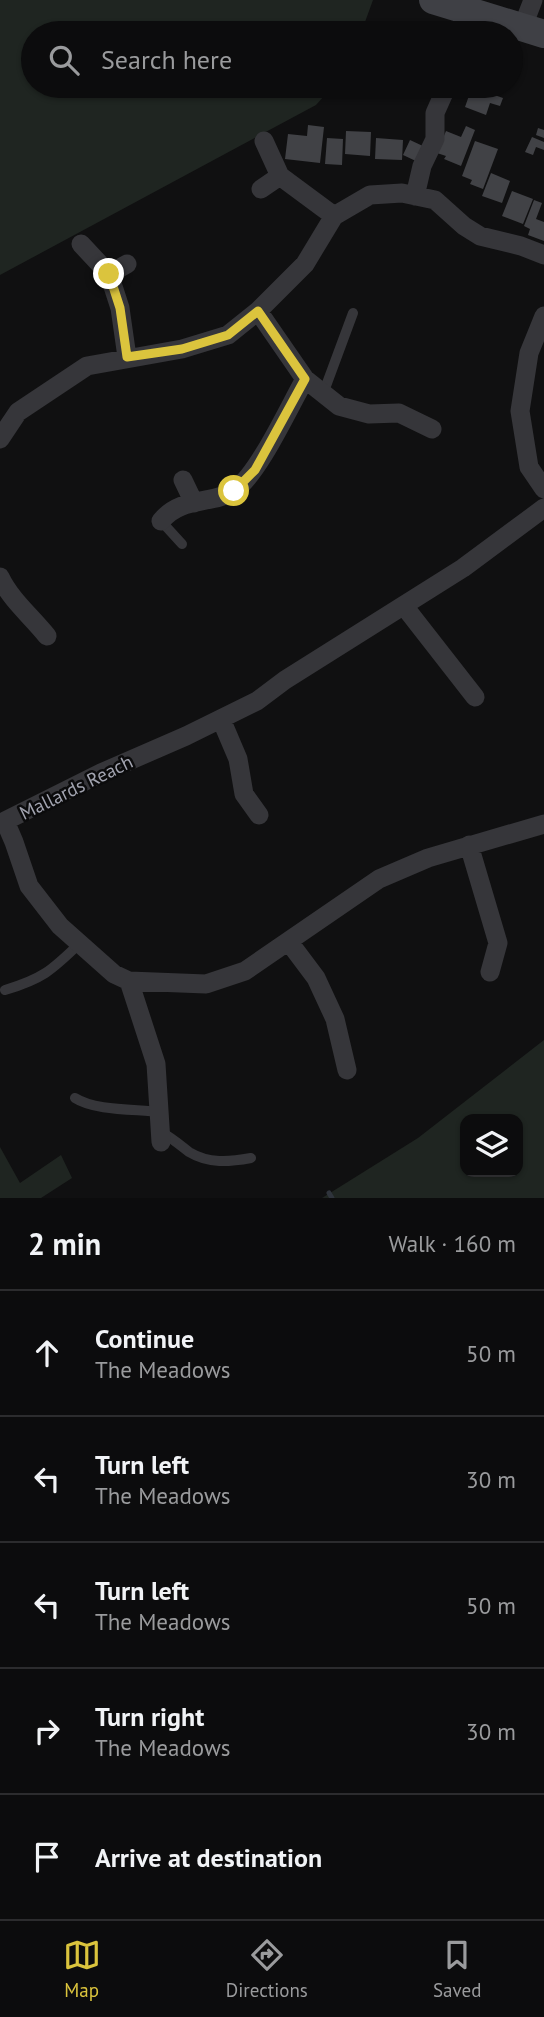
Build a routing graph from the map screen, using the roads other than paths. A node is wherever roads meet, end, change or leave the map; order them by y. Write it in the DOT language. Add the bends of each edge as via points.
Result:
graph roads {
  1 [pos="433,0"];
  2 [pos="533,0"];
  3 [pos="504,21"];
  4 [pos="534,30"];
  5 [pos="442,98"];
  6 [pos="264,141"];
  7 [pos="280,176"];
  8 [pos="261,189"];
  9 [pos="415,196"];
  10 [pos="334,216"];
  11 [pos="81,244"];
  12 [pos="544,255"];
  13 [pos="127,264"];
  14 [pos="109,274"];
  15 [pos="258,311"];
  16 [pos="353,313"];
  17 [pos="544,316"];
  18 [pos="127,357"];
  19 [pos="305,379"];
  20 [pos="323,394"];
  21 [pos="432,429"];
  22 [pos="1,435"];
  23 [pos="183,480"];
  24 [pos="544,489"];
  25 [pos="194,502"];
  26 [pos="544,508"];
  27 [pos="161,521"];
  28 [pos="182,544"];
  29 [pos="0,577"];
  30 [pos="404,606"];
  31 [pos="47,636"];
  32 [pos="475,697"];
  33 [pos="222,719"];
  34 [pos="259,815"];
  35 [pos="544,824"];
  36 [pos="469,845"];
  37 [pos="289,942"];
  38 [pos="79,944"];
  39 [pos="490,972"];
  40 [pos="129,981"];
  41 [pos="5,990"];
  42 [pos="347,1070"];
  43 [pos="75,1098"];
  44 [pos="161,1129"];
  45 [pos="251,1158"];
  1 -- 3 [label="street"];
  2 -- 4 [label="street"];
  5 -- 9 [label="street" via="435,113 435,139"];
  6 -- 7 [label="street"];
  7 -- 8 [label="street"];
  7 -- 10 [label="street"];
  9 -- 10 [label="street" via="370,195"];
  9 -- 12 [label="street" via="435,200 480,236"];
  10 -- 15 [label="street" via="305,264"];
  11 -- 14 [label="street"];
  13 -- 14 [label="street"];
  14 -- 18 [label="street" via="120,308"];
  15 -- 18 [label="street" via="228,335 182,349"];
  15 -- 19 [label="street"];
  16 -- 20 [label="lane"];
  17 -- 24 [label="street" via="529,353 520,411 529,467"];
  18 -- 22 [label="street" via="87,366 64,379 18,412"];
  19 -- 20 [label="street"];
  19 -- 25 [label="street" via="255,470 234,491"];
  20 -- 21 [label="street" via="339,406 369,414 399,413"];
  23 -- 25 [label="street"];
  25 -- 27 [label="street" via="169,510"];
  26 -- 30 [label="street, Mallards Reach"];
  27 -- 28 [label="lane"];
  29 -- 31 [label="street" via="8,595"];
  30 -- 32 [label="street"];
  30 -- 33 [label="street, Mallards Reach"];
  33 -- 34 [label="street" via="238,759 244,794"];
  33 -- 38 [label="street, Mallards Reach" via="5,821 29,886"];
  35 -- 36 [label="street"];
  36 -- 37 [label="street" via="379,879"];
  36 -- 39 [label="street" via="498,943"];
  37 -- 40 [label="street" via="245,971 206,984"];
  37 -- 42 [label="street" via="316,978 335,1019"];
  38 -- 40 [label="street, Mallards Reach"];
  38 -- 41 [label="lane" via="34,981"];
  40 -- 44 [label="street" via="156,1065"];
  43 -- 44 [label="lane"];
  44 -- 45 [label="lane" via="192,1153 208,1159"];
}
